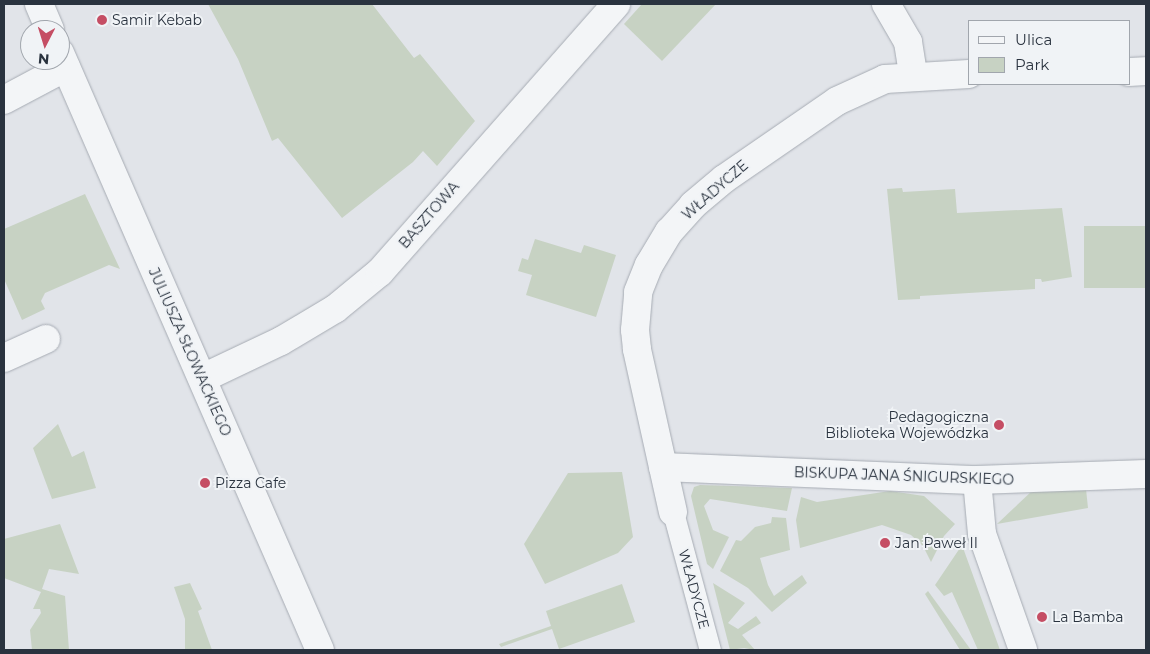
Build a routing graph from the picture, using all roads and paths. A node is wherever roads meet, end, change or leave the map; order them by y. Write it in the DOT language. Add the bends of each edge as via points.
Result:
graph roads {
  1 [pos="39,4"];
  2 [pos="616,4"];
  3 [pos="886,4"];
  4 [pos="46,20"];
  5 [pos="48,70"];
  6 [pos="67,70"];
  7 [pos="1146,71"];
  8 [pos="1130,72"];
  9 [pos="968,74"];
  10 [pos="913,75"];
  11 [pos="4,100"];
  12 [pos="46,340"];
  13 [pos="4,358"];
  14 [pos="203,378"];
  15 [pos="662,463"];
  16 [pos="1146,474"];
  17 [pos="977,480"];
  18 [pos="674,512"];
  19 [pos="320,650"];
  20 [pos="710,650"];
  21 [pos="1024,650"];
  1 -- 4 [label="street"];
  2 -- 14 [label="street, BASZTOWA" via="380,272 335,309 281,341"];
  3 -- 10 [label="street" via="908,42"];
  5 -- 11 [label="street"];
  6 -- 14 [label="street, JULIUSZA SŁOWACKIEGO"];
  7 -- 8 [label="street"];
  9 -- 10 [label="street, WŁADYCZE"];
  10 -- 15 [label="street, WŁADYCZE" via="885,79 836,101 777,139 693,205 659,247 638,292 636,330 637,349"];
  12 -- 13 [label="street"];
  14 -- 19 [label="street, JULIUSZA SŁOWACKIEGO"];
  15 -- 17 [label="street, BISKUPA JANA ŚNIGURSKIEGO"];
  15 -- 18 [label="street, WŁADYCZE"];
  16 -- 17 [label="street, BISKUPA JANA ŚNIGURSKIEGO"];
  17 -- 21 [label="street" via="982,534"];
  18 -- 20 [label="street, WŁADYCZE"];
}
